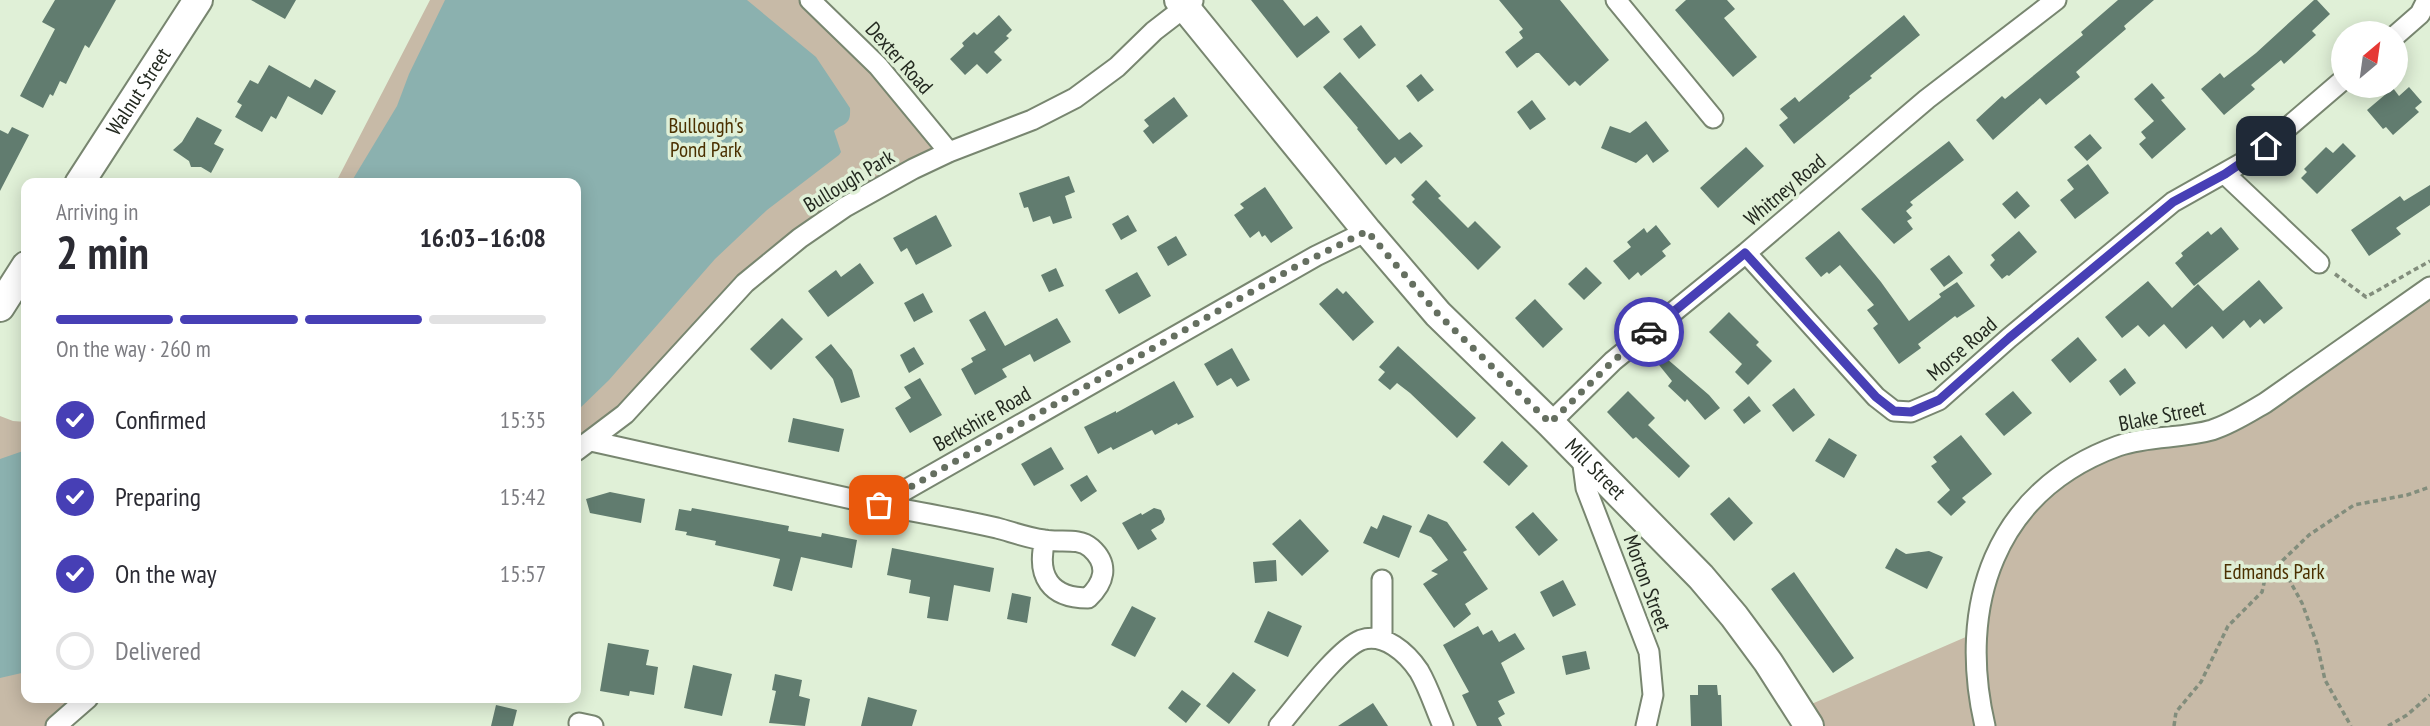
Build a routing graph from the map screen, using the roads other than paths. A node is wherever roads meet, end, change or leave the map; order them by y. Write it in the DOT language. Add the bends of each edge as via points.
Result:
graph roads {
  1 [pos="198,0"];
  2 [pos="810,0"];
  3 [pos="1616,0"];
  4 [pos="2056,0"];
  5 [pos="2427,0"];
  6 [pos="1186,2"];
  7 [pos="2408,24"];
  8 [pos="2331,90"];
  9 [pos="1713,118"];
  10 [pos="949,152"];
  11 [pos="2225,174"];
  12 [pos="83,178"];
  13 [pos="1367,231"];
  14 [pos="1745,253"];
  15 [pos="2319,263"];
  16 [pos="21,274"];
  17 [pos="2430,287"];
  18 [pos="0,307"];
  19 [pos="1550,423"];
  20 [pos="583,446"];
  21 [pos="1582,457"];
  22 [pos="879,505"];
  23 [pos="1045,540"];
  24 [pos="1382,580"];
  25 [pos="1382,639"];
  26 [pos="82,703"];
  27 [pos="56,726"];
  28 [pos="1279,726"];
  29 [pos="1443,726"];
  30 [pos="1646,726"];
  31 [pos="1809,726"];
  32 [pos="1985,726"];
  1 -- 12 [label="street, Walnut Street"];
  2 -- 10 [label="street, Dexter Road" via="878,66"];
  3 -- 9 [label="street"];
  4 -- 14 [label="street, Whitney Road" via="1927,99"];
  5 -- 7 [label="street"];
  6 -- 10 [label="street, Bullough Park" via="1118,67 1075,98"];
  6 -- 13 [label="street, Mill Street"];
  8 -- 11 [label="street, Morse Road"];
  10 -- 20 [label="street, Bullough Park" via="845,208 768,263 636,402"];
  11 -- 14 [label="street, Morse Road" via="2173,202 1939,400 1911,412 1894,411 1876,397"];
  11 -- 15 [label="street"];
  13 -- 19 [label="street, Mill Street" via="1438,314"];
  13 -- 22 [label="street, Berkshire Road" via="1218,310"];
  14 -- 19 [label="street, Whitney Road" via="1613,361"];
  16 -- 18 [label="street"];
  17 -- 32 [label="street, Blake Street" via="2237,420 2204,432 2118,447 2083,462 2041,493 2006,535 1982,592 1974,650"];
  19 -- 21 [label="street, Mill Street"];
  20 -- 22 [label="street"];
  21 -- 30 [label="street, Morton Street" via="1586,488 1649,652 1653,695"];
  21 -- 31 [label="street, Mill Street" via="1710,586"];
  22 -- 23 [label="street"];
  24 -- 25 [label="street"];
  25 -- 28 [label="street" via="1363,639 1345,650"];
  25 -- 29 [label="street" via="1398,648 1418,671"];
  26 -- 27 [label="street"];
}
